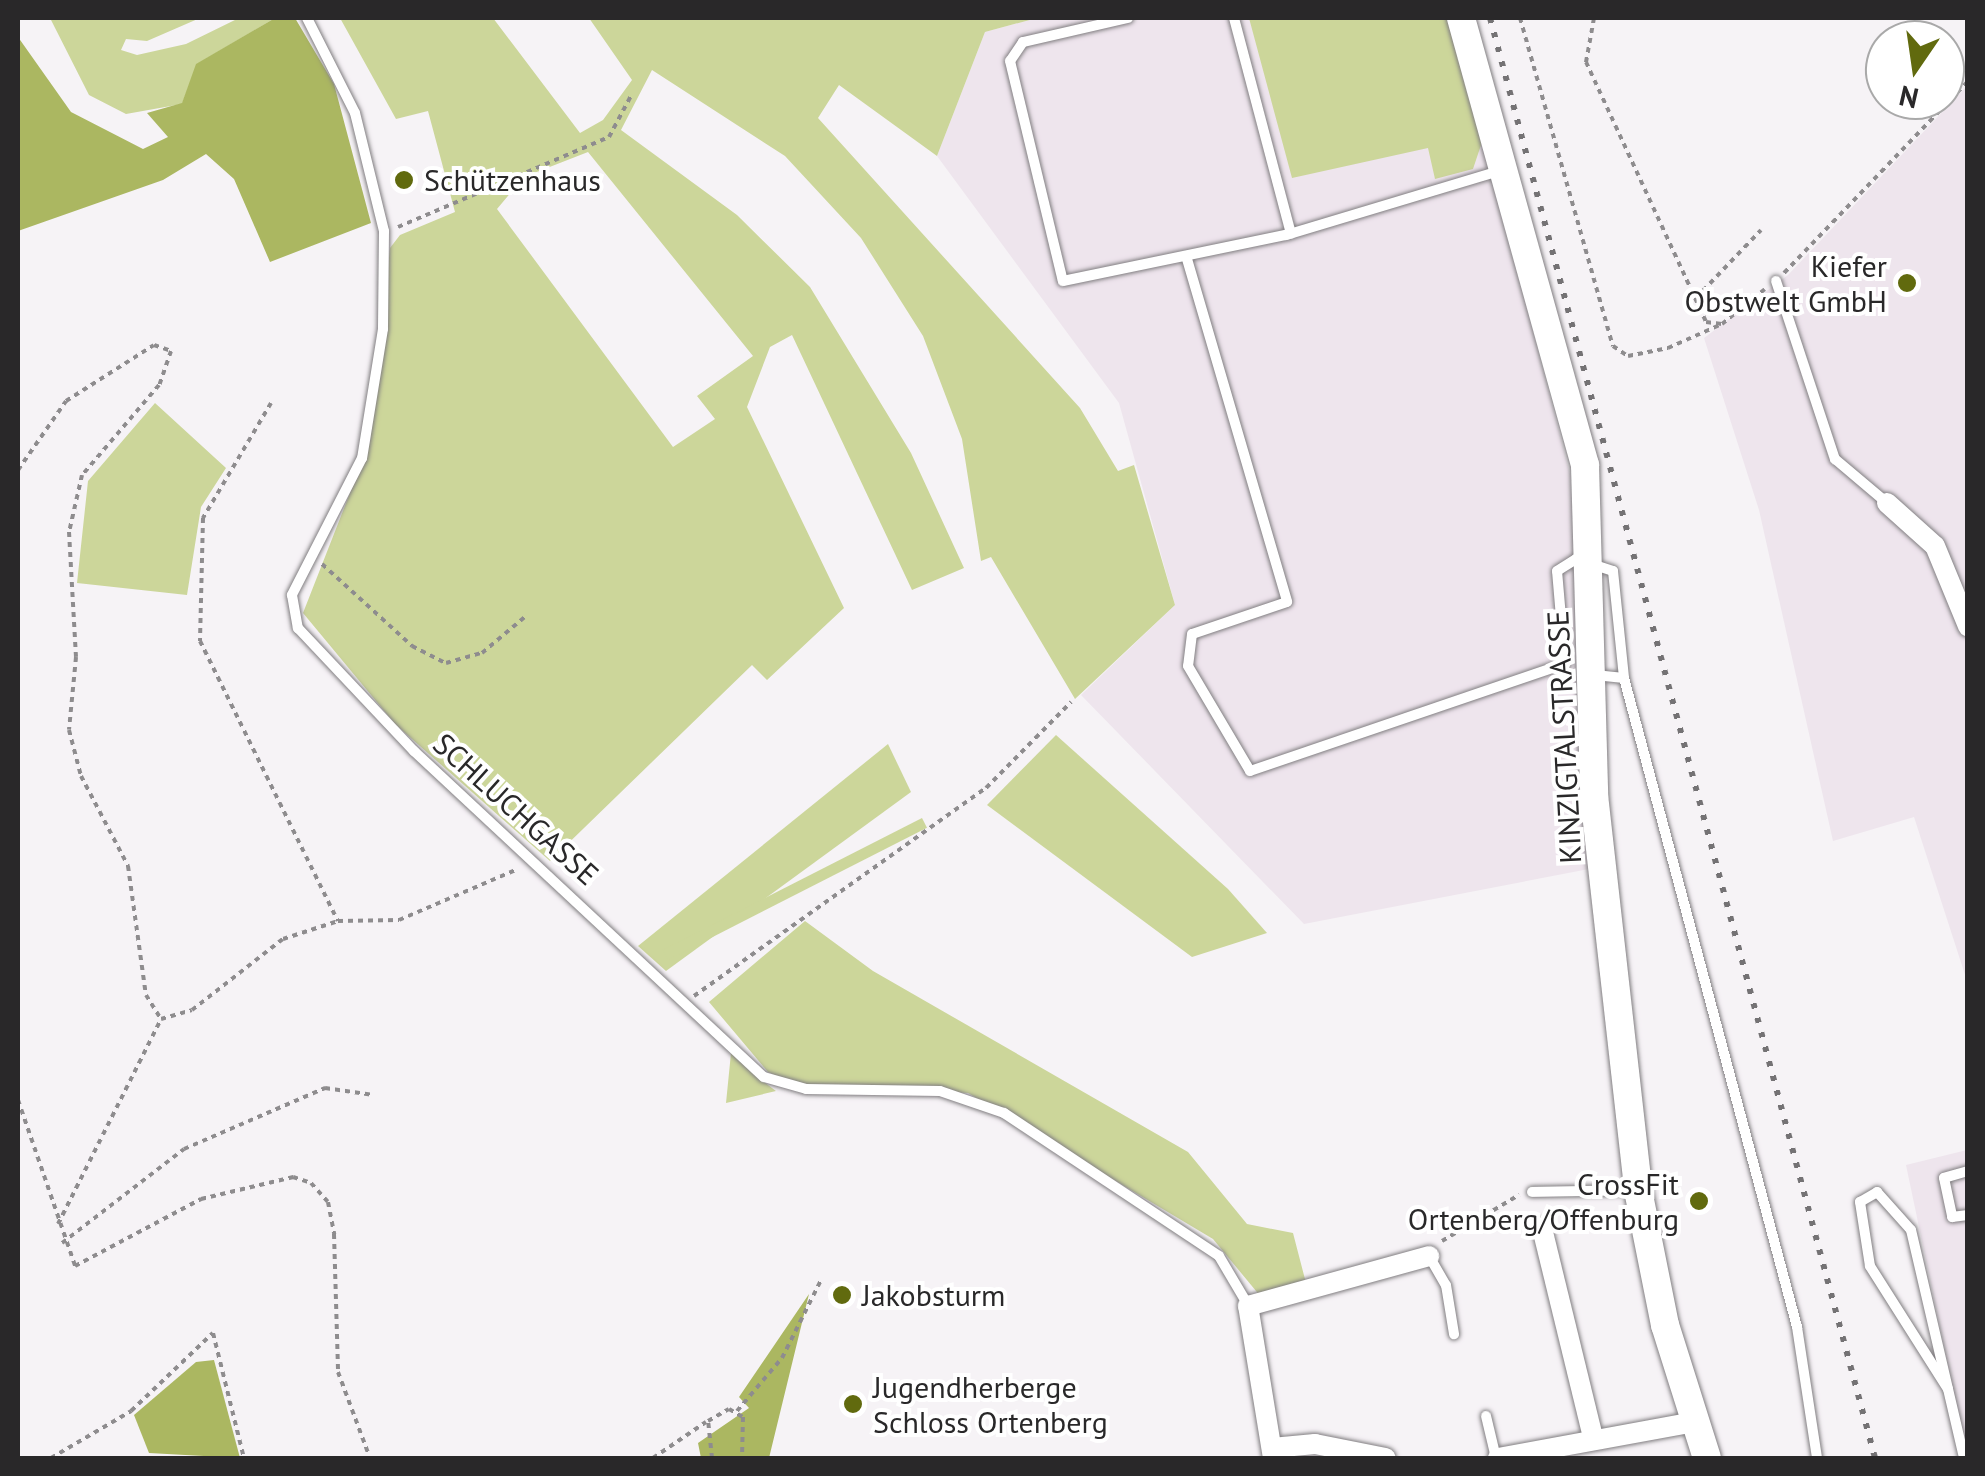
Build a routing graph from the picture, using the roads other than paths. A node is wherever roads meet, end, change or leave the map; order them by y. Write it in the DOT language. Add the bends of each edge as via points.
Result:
graph roads {
  1 [pos="306,18"];
  2 [pos="1128,18"];
  3 [pos="1234,18"];
  4 [pos="1461,18"];
  5 [pos="1504,170"];
  6 [pos="1290,234"];
  7 [pos="1187,259"];
  8 [pos="1776,280"];
  9 [pos="1886,503"];
  10 [pos="1590,558"];
  11 [pos="1968,626"];
  12 [pos="1590,674"];
  13 [pos="1624,678"];
  14 [pos="1968,1171"];
  15 [pos="1638,1190"];
  16 [pos="1532,1192"];
  17 [pos="1968,1214"];
  18 [pos="1542,1228"];
  19 [pos="1429,1256"];
  20 [pos="1248,1306"];
  21 [pos="1454,1334"];
  22 [pos="1948,1388"];
  23 [pos="1486,1416"];
  24 [pos="1694,1422"];
  25 [pos="1593,1438"];
  26 [pos="1273,1454"];
  27 [pos="1386,1458"];
  28 [pos="1497,1458"];
  29 [pos="1707,1458"];
  30 [pos="1816,1458"];
  31 [pos="1964,1458"];
  1 -- 20 [label="lane, SCHLUCHGASSE" via="355,113 384,231 383,329 362,458 292,595 298,628 414,751 784,1087 940,1091 1004,1113 1219,1256"];
  2 -- 7 [label="lane" via="1023,42 1010,61 1051,255 1063,281"];
  3 -- 6 [label="lane"];
  4 -- 5 [label="main road, KINZIGTALSTRASSE"];
  5 -- 6 [label="lane"];
  5 -- 10 [label="main road, KINZIGTALSTRASSE" via="1584,465"];
  6 -- 7 [label="lane"];
  7 -- 10 [label="lane" via="1287,602 1192,634 1188,666 1250,771 1565,664 1557,570"];
  8 -- 9 [label="lane" via="1835,459"];
  9 -- 11 [label="street" via="1935,546"];
  10 -- 12 [label="main road, KINZIGTALSTRASSE"];
  10 -- 13 [label="lane" via="1613,571"];
  12 -- 13 [label="lane"];
  12 -- 15 [label="main road, KINZIGTALSTRASSE" via="1594,795"];
  13 -- 30 [label="lane" via="1797,1327"];
  14 -- 17 [label="lane" via="1944,1178 1952,1217"];
  15 -- 16 [label="lane"];
  15 -- 24 [label="main road, KINZIGTALSTRASSE"];
  18 -- 25 [label="street"];
  19 -- 20 [label="street"];
  19 -- 21 [label="lane" via="1446,1284"];
  20 -- 26 [label="street"];
  22 -- 22 [label="lane" via="1911,1230 1877,1192 1860,1202 1870,1266"];
  22 -- 31 [label="lane"];
  23 -- 28 [label="lane"];
  24 -- 25 [label="street"];
  24 -- 29 [label="main road, KINZIGTALSTRASSE"];
  25 -- 28 [label="street"];
  26 -- 27 [label="street" via="1315,1444"];
}
